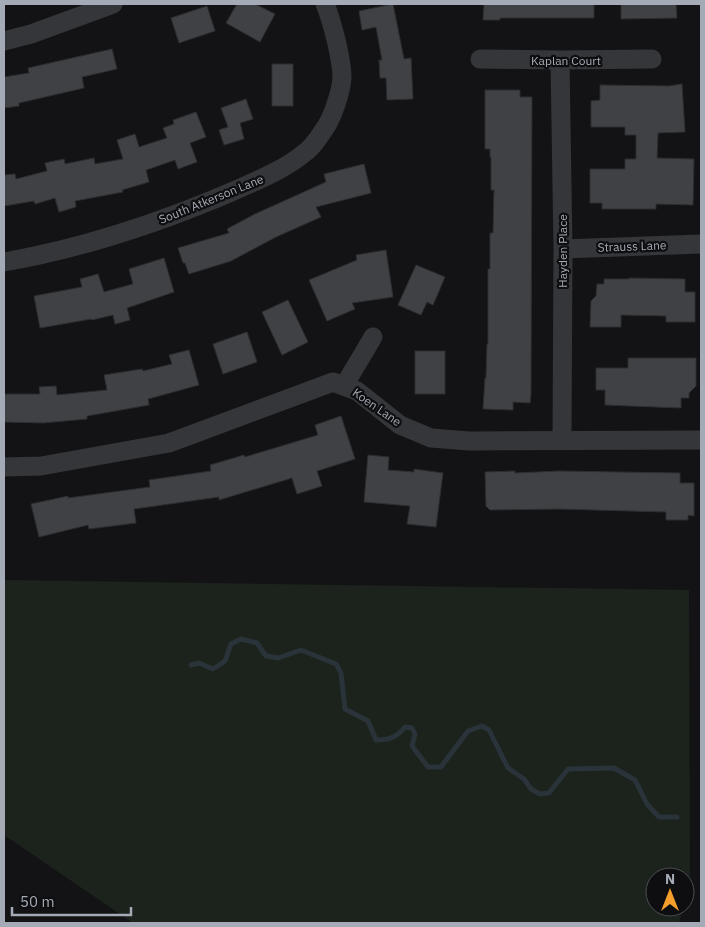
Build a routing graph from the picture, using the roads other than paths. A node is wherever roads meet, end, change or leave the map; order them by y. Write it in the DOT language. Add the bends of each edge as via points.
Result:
graph roads {
  1 [pos="113,4"];
  2 [pos="324,4"];
  3 [pos="4,41"];
  4 [pos="480,59"];
  5 [pos="652,59"];
  6 [pos="560,60"];
  7 [pos="701,244"];
  8 [pos="563,248"];
  9 [pos="4,262"];
  10 [pos="373,337"];
  11 [pos="344,386"];
  12 [pos="701,440"];
  13 [pos="562,441"];
  14 [pos="4,467"];
  1 -- 3 [label="street"];
  2 -- 9 [label="street, South Atkerson Lane" via="342,78 324,130 304,154 266,176 210,201 142,226 80,246"];
  4 -- 6 [label="street, Kaplan Court"];
  5 -- 6 [label="street, Kaplan Court"];
  6 -- 8 [label="street, Hayden Place"];
  7 -- 8 [label="street, Strauss Lane"];
  8 -- 13 [label="street, Hayden Place"];
  10 -- 11 [label="street"];
  11 -- 13 [label="street, Koen Lane" via="357,391 400,425 431,438"];
  11 -- 14 [label="street, Koen Lane" via="333,382 169,443 41,466"];
  12 -- 13 [label="street, Koen Lane"];
}
